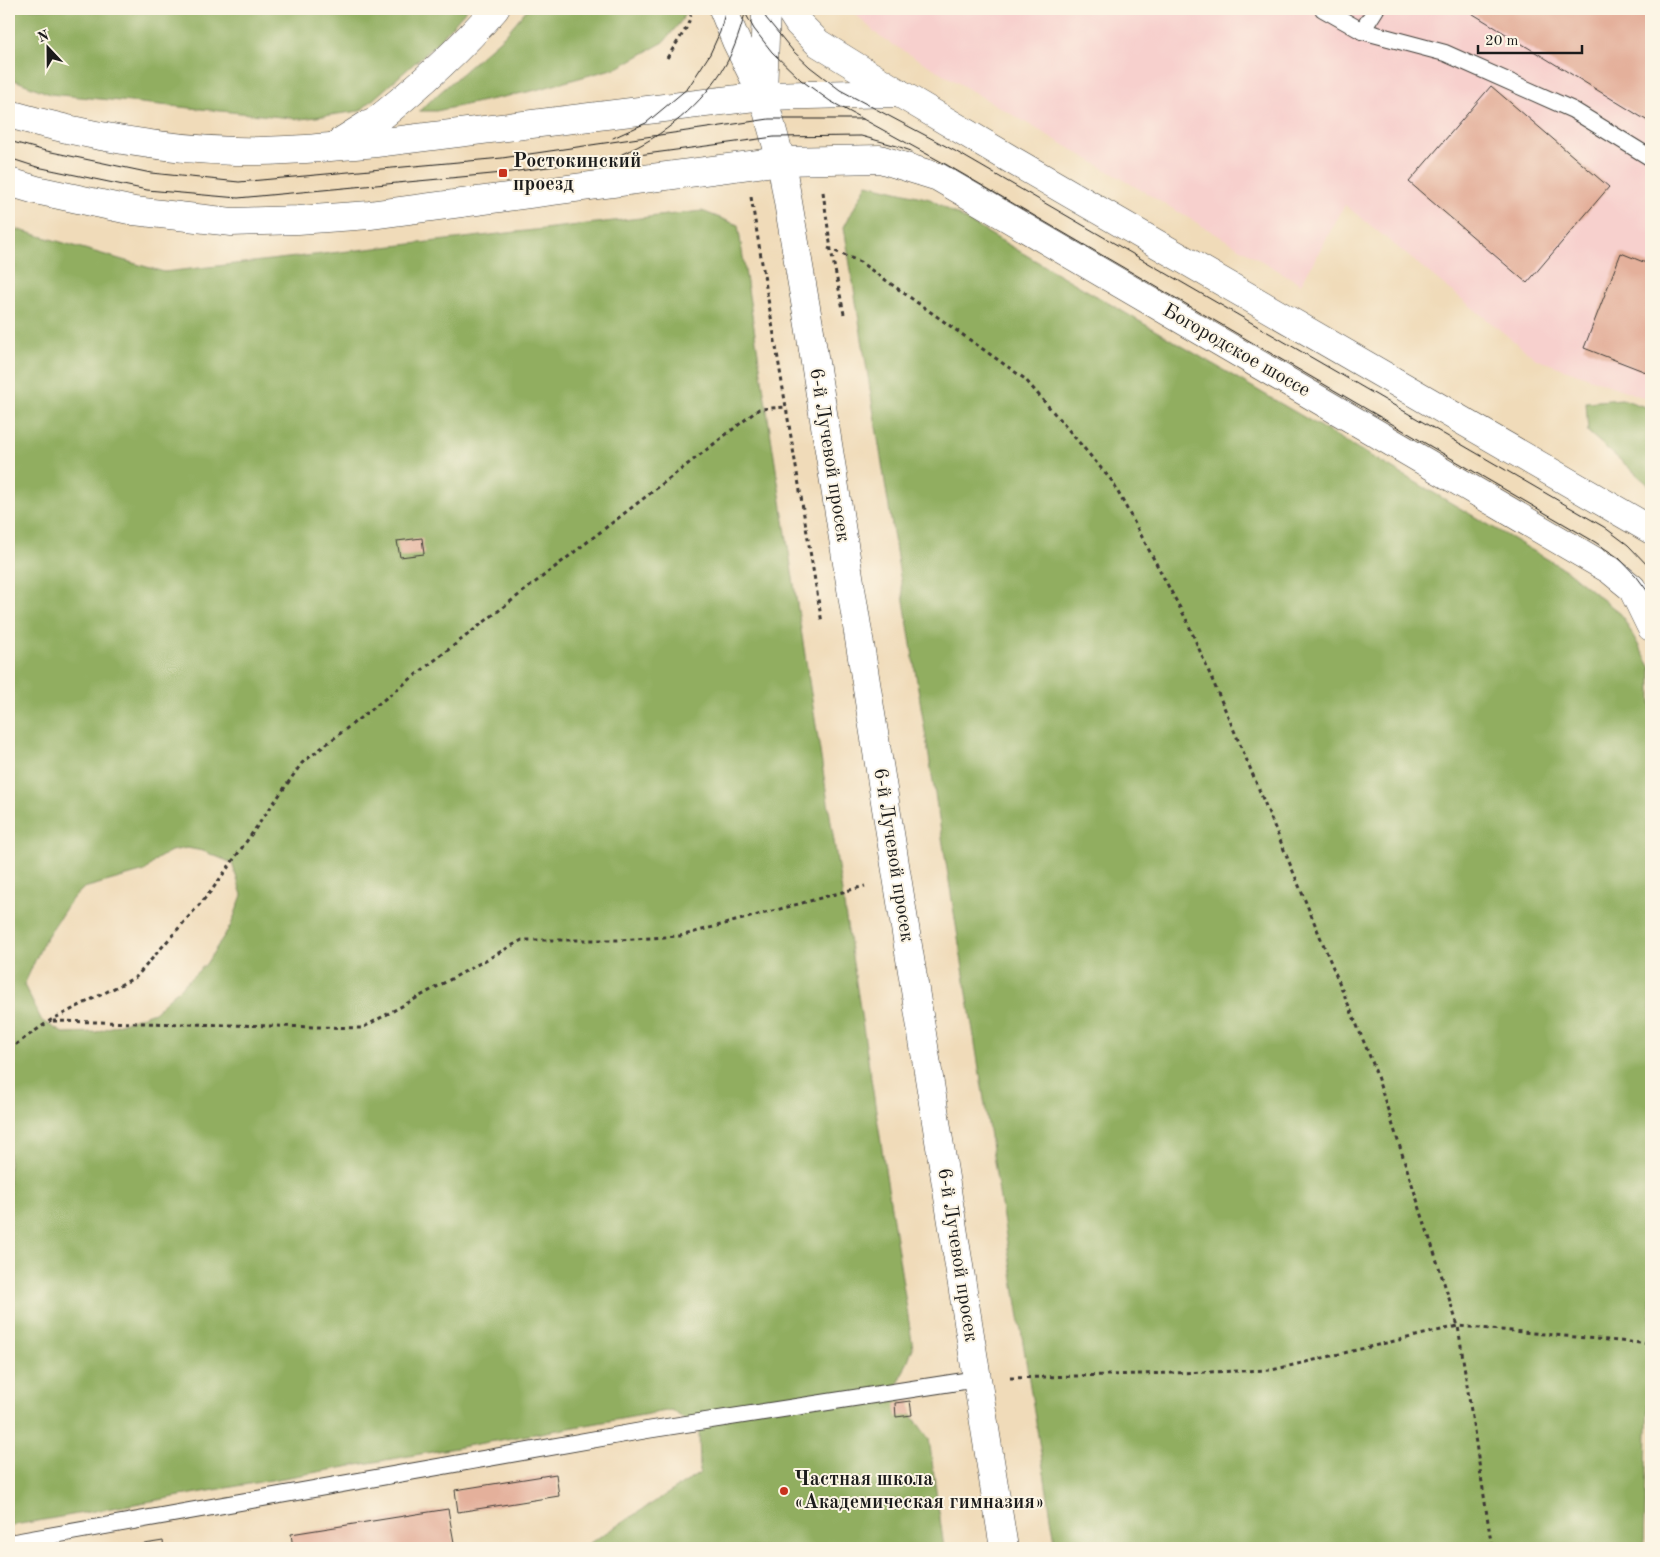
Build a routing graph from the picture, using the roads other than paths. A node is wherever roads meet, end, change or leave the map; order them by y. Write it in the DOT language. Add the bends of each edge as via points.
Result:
graph roads {
  1 [pos="495,9"];
  2 [pos="723,9"];
  3 [pos="766,9"];
  4 [pos="789,9"];
  5 [pos="1322,9"];
  6 [pos="1376,9"];
  7 [pos="1362,31"];
  8 [pos="899,93"];
  9 [pos="763,96"];
  10 [pos="9,114"];
  11 [pos="334,146"];
  12 [pos="1651,158"];
  13 [pos="781,161"];
  14 [pos="9,182"];
  15 [pos="1651,530"];
  16 [pos="1642,594"];
  17 [pos="1651,627"];
  18 [pos="977,1379"];
  19 [pos="9,1543"];
  20 [pos="1004,1548"];
  1 -- 11 [label="main road" via="416,88 372,124"];
  2 -- 9 [label="main road"];
  3 -- 9 [label="main road"];
  4 -- 8 [label="main road" via="818,43"];
  5 -- 7 [label="lane"];
  6 -- 7 [label="lane"];
  7 -- 12 [label="lane" via="1445,53 1573,110"];
  8 -- 9 [label="main road"];
  8 -- 15 [label="main road"];
  9 -- 11 [label="main road"];
  9 -- 13 [label="main road, 6-й Лучевой просек"];
  10 -- 11 [label="main road" via="157,146 236,151"];
  13 -- 14 [label="main road" via="390,212 232,222 124,208"];
  13 -- 16 [label="main road, Богородское шоссе" via="880,159 938,177 1602,565"];
  13 -- 18 [label="main road, 6-й Лучевой просек"];
  16 -- 17 [label="main road, Богородское шоссе"];
  18 -- 19 [label="lane" via="647,1430"];
  18 -- 20 [label="main road, 6-й Лучевой просек"];
}
